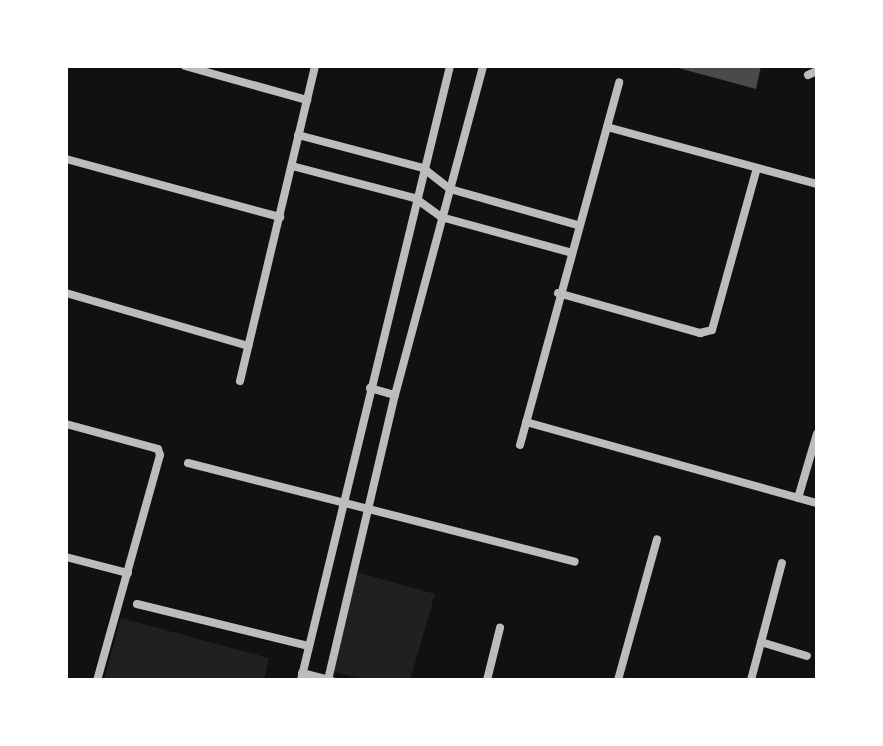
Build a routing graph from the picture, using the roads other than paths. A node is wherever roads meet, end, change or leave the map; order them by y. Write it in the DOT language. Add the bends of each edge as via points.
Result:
graph roads {
  1 [pos="185,66"];
  2 [pos="315,66"];
  3 [pos="450,66"];
  4 [pos="483,66"];
  5 [pos="619,82"];
  6 [pos="307,100"];
  7 [pos="607,127"];
  8 [pos="298,135"];
  9 [pos="66,159"];
  10 [pos="292,166"];
  11 [pos="423,168"];
  12 [pos="757,168"];
  13 [pos="817,184"];
  14 [pos="450,189"];
  15 [pos="415,198"];
  16 [pos="280,217"];
  17 [pos="441,217"];
  18 [pos="577,225"];
  19 [pos="569,252"];
  20 [pos="66,293"];
  21 [pos="558,293"];
  22 [pos="248,346"];
  23 [pos="240,381"];
  24 [pos="370,388"];
  25 [pos="395,395"];
  26 [pos="526,422"];
  27 [pos="66,424"];
  28 [pos="817,434"];
  29 [pos="520,445"];
  30 [pos="188,463"];
  31 [pos="798,498"];
  32 [pos="817,503"];
  33 [pos="341,506"];
  34 [pos="368,508"];
  35 [pos="657,539"];
  36 [pos="66,557"];
  37 [pos="575,562"];
  38 [pos="782,563"];
  39 [pos="128,573"];
  40 [pos="137,604"];
  41 [pos="500,628"];
  42 [pos="761,642"];
  43 [pos="308,646"];
  44 [pos="807,656"];
  45 [pos="301,677"];
  46 [pos="97,680"];
  47 [pos="329,680"];
  48 [pos="487,680"];
  49 [pos="618,680"];
  50 [pos="751,680"];
  1 -- 6 [label="street"];
  2 -- 6 [label="street"];
  3 -- 11 [label="street"];
  4 -- 14 [label="street"];
  5 -- 7 [label="street"];
  6 -- 8 [label="street"];
  7 -- 12 [label="street"];
  7 -- 18 [label="street"];
  8 -- 10 [label="street"];
  8 -- 11 [label="street"];
  9 -- 16 [label="street"];
  10 -- 15 [label="street"];
  10 -- 16 [label="street"];
  11 -- 14 [label="street"];
  11 -- 15 [label="street"];
  12 -- 13 [label="street"];
  12 -- 21 [label="street" via="712,330 700,333"];
  14 -- 17 [label="street"];
  14 -- 18 [label="street"];
  15 -- 17 [label="street"];
  15 -- 24 [label="street"];
  16 -- 22 [label="street"];
  17 -- 19 [label="street"];
  17 -- 25 [label="street"];
  18 -- 19 [label="street"];
  19 -- 21 [label="street"];
  20 -- 22 [label="street"];
  21 -- 26 [label="street"];
  22 -- 23 [label="street"];
  24 -- 25 [label="street"];
  24 -- 33 [label="street"];
  25 -- 34 [label="street"];
  26 -- 29 [label="street"];
  26 -- 31 [label="street"];
  27 -- 39 [label="street" via="158,449 159,469"];
  28 -- 31 [label="street"];
  30 -- 33 [label="street"];
  31 -- 32 [label="street"];
  33 -- 34 [label="street"];
  33 -- 43 [label="street"];
  34 -- 37 [label="street"];
  34 -- 47 [label="street"];
  35 -- 49 [label="street"];
  36 -- 39 [label="street"];
  38 -- 42 [label="street"];
  39 -- 46 [label="street"];
  40 -- 43 [label="street"];
  41 -- 48 [label="street"];
  42 -- 44 [label="street"];
  42 -- 50 [label="street"];
  43 -- 45 [label="street"];
  45 -- 47 [label="street"];
}
